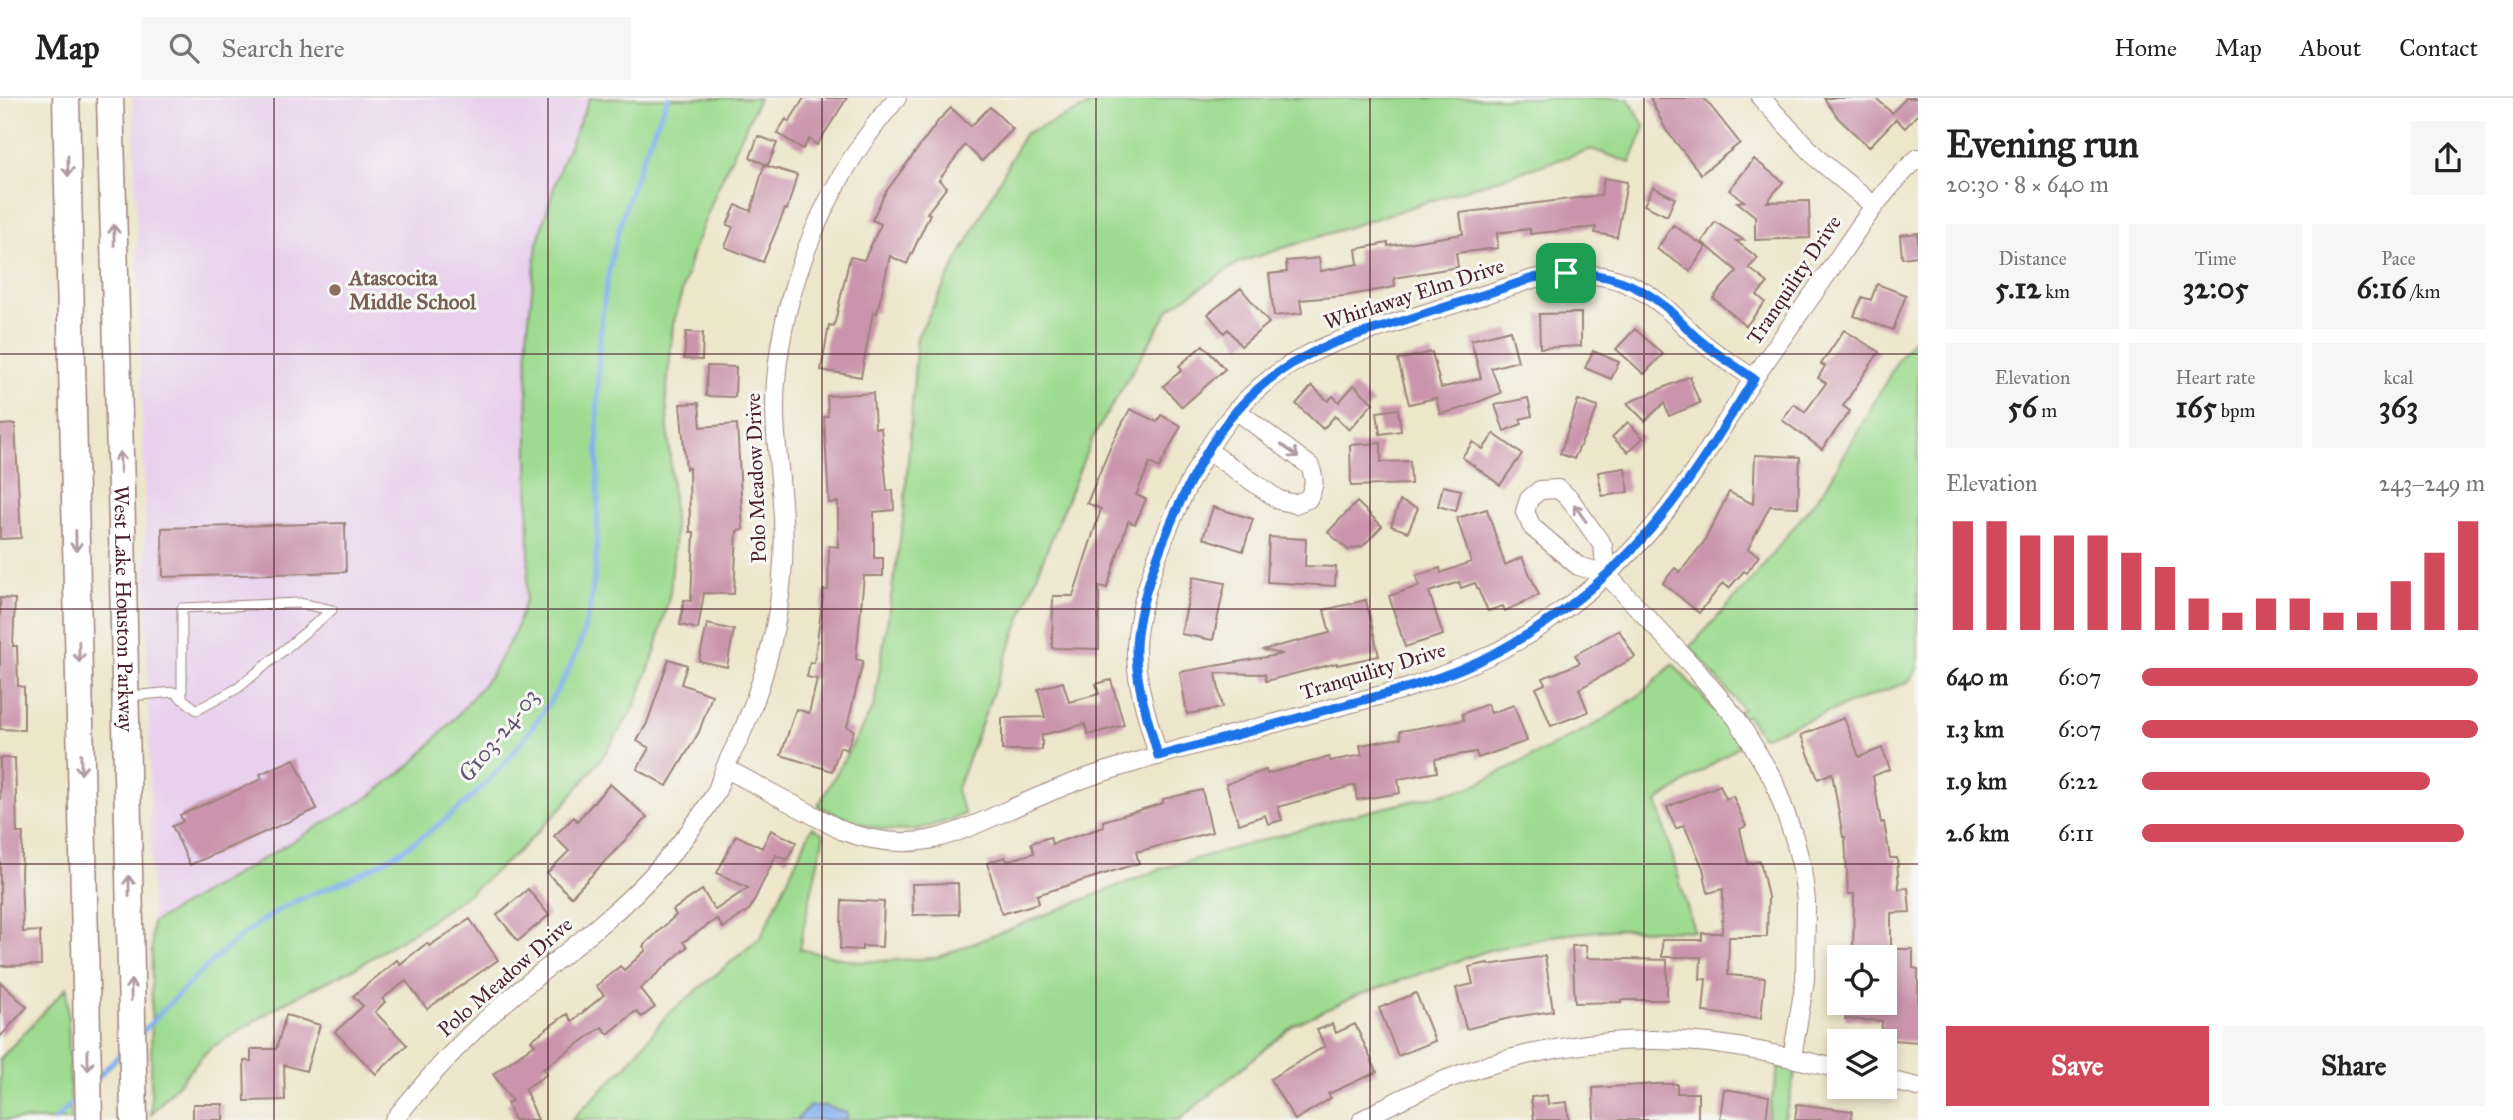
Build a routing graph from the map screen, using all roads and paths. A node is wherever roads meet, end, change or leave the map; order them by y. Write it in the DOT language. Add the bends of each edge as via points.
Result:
graph roads {
  1 [pos="66,98"];
  2 [pos="110,98"];
  3 [pos="897,98"];
  4 [pos="1761,98"];
  5 [pos="1918,158"];
  6 [pos="1873,205"];
  7 [pos="72,375"];
  8 [pos="117,375"];
  9 [pos="1754,379"];
  10 [pos="1236,410"];
  11 [pos="1207,450"];
  12 [pos="1606,574"];
  13 [pos="80,696"];
  14 [pos="124,696"];
  15 [pos="182,699"];
  16 [pos="1158,756"];
  17 [pos="725,768"];
  18 [pos="1792,1058"];
  19 [pos="1827,1066"];
  20 [pos="1897,1082"];
  21 [pos="1918,1087"];
  22 [pos="89,1120"];
  23 [pos="134,1120"];
  24 [pos="394,1120"];
  25 [pos="1362,1120"];
  1 -- 7 [label="main road, one-way"];
  8 -- 2 [label="main road, West Lake Houston Parkway, one-way"];
  3 -- 17 [label="street, Polo Meadow Drive" via="859,149 832,197 788,308 776,383 783,523 779,594 758,692"];
  4 -- 6 [label="street" via="1819,160"];
  5 -- 6 [label="street, Tranquility Drive"];
  6 -- 9 [label="street, Tranquility Drive"];
  7 -- 8 [label="main road"];
  7 -- 13 [label="main road, one-way"];
  14 -- 8 [label="main road, West Lake Houston Parkway, one-way"];
  9 -- 10 [label="street, Whirlaway Elm Drive" via="1639,289 1606,276 1566,273 1533,278 1336,341 1278,373"];
  9 -- 12 [label="street, Tranquility Drive" via="1672,503"];
  10 -- 11 [label="street, Whirlaway Elm Drive"];
  10 -- 11 [label="street, one-way" via="1310,466 1314,489 1308,499 1295,504 1279,500"];
  11 -- 16 [label="street, Whirlaway Elm Drive" via="1162,545 1138,624 1137,668"];
  12 -- 12 [label="street, one-way" via="1603,546 1570,499 1558,489 1540,490 1528,499 1525,512 1532,527 1578,566"];
  12 -- 16 [label="street, Tranquility Drive" via="1550,620 1456,671"];
  12 -- 18 [label="street" via="1737,719 1782,800 1802,868 1806,901 1805,980"];
  13 -- 14 [label="main road"];
  13 -- 22 [label="main road, one-way"];
  14 -- 15 [label="lane" via="174,692"];
  23 -- 14 [label="main road, West Lake Houston Parkway, one-way"];
  15 -- 15 [label="lane" via="197,710 238,688 332,610 299,603 182,608"];
  16 -- 17 [label="street, Tranquility Drive" via="1060,787 961,830 911,842 886,842 843,831"];
  17 -- 24 [label="street, Polo Meadow Drive" via="716,793 655,871 606,920 470,1034"];
  18 -- 19 [label="street"];
  18 -- 25 [label="street" via="1708,1043 1586,1044 1470,1071"];
  20 -- 21 [label="street"];
}
